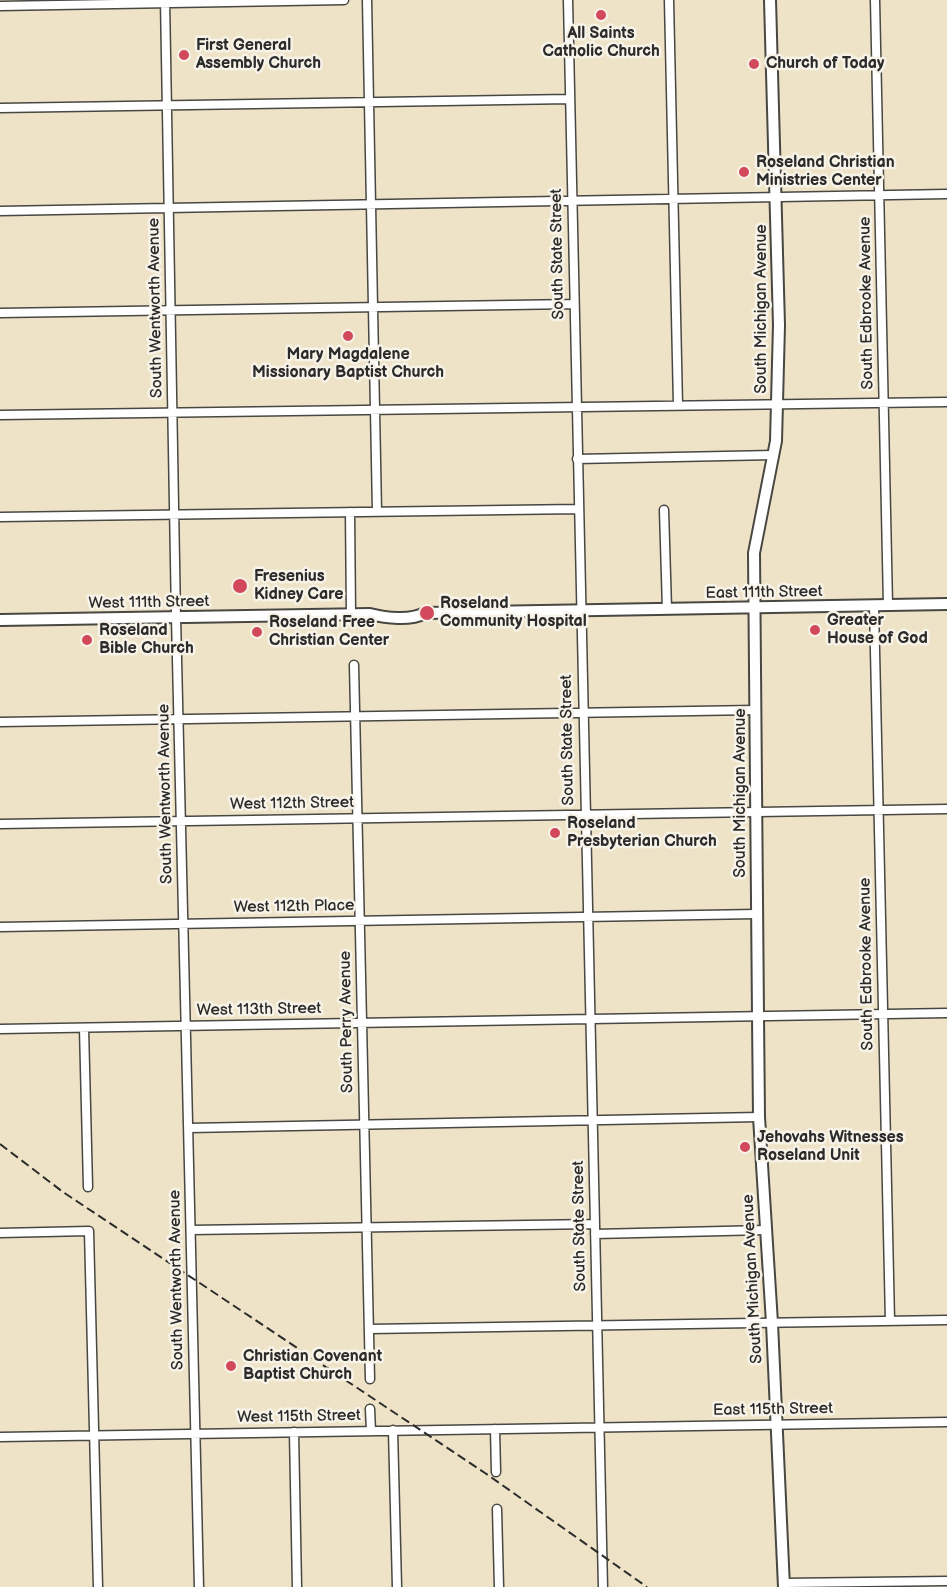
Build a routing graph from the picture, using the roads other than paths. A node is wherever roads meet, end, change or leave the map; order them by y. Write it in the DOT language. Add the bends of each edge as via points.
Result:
graph roads {
  1 [pos="344,0"];
  2 [pos="367,0"];
  3 [pos="568,0"];
  4 [pos="669,0"];
  5 [pos="770,0"];
  6 [pos="874,0"];
  7 [pos="267,1"];
  8 [pos="165,2"];
  9 [pos="0,6"];
  10 [pos="570,99"];
  11 [pos="369,102"];
  12 [pos="167,105"];
  13 [pos="0,108"];
  14 [pos="947,194"];
  15 [pos="879,195"];
  16 [pos="776,197"];
  17 [pos="673,200"];
  18 [pos="572,202"];
  19 [pos="371,205"];
  20 [pos="169,208"];
  21 [pos="0,211"];
  22 [pos="574,304"];
  23 [pos="373,307"];
  24 [pos="171,310"];
  25 [pos="0,313"];
  26 [pos="947,402"];
  27 [pos="884,403"];
  28 [pos="777,404"];
  29 [pos="678,405"];
  30 [pos="576,407"];
  31 [pos="375,410"];
  32 [pos="173,413"];
  33 [pos="0,415"];
  34 [pos="774,455"];
  35 [pos="578,459"];
  36 [pos="578,509"];
  37 [pos="664,510"];
  38 [pos="377,512"];
  39 [pos="350,513"];
  40 [pos="174,515"];
  41 [pos="0,517"];
  42 [pos="947,604"];
  43 [pos="888,605"];
  44 [pos="874,606"];
  45 [pos="755,608"];
  46 [pos="667,609"];
  47 [pos="580,611"];
  48 [pos="351,615"];
  49 [pos="176,617"];
  50 [pos="0,620"];
  51 [pos="354,665"];
  52 [pos="756,710"];
  53 [pos="583,713"];
  54 [pos="355,716"];
  55 [pos="179,719"];
  56 [pos="0,722"];
  57 [pos="947,809"];
  58 [pos="878,810"];
  59 [pos="756,812"];
  60 [pos="585,814"];
  61 [pos="357,818"];
  62 [pos="182,821"];
  63 [pos="0,824"];
  64 [pos="757,914"];
  65 [pos="588,916"];
  66 [pos="360,920"];
  67 [pos="184,924"];
  68 [pos="0,927"];
  69 [pos="947,1013"];
  70 [pos="883,1014"];
  71 [pos="758,1016"];
  72 [pos="590,1018"];
  73 [pos="362,1023"];
  74 [pos="186,1026"];
  75 [pos="84,1028"];
  76 [pos="0,1029"];
  77 [pos="759,1117"];
  78 [pos="592,1121"];
  79 [pos="364,1125"];
  80 [pos="189,1128"];
  81 [pos="88,1187"];
  82 [pos="367,1227"];
  83 [pos="595,1229"];
  84 [pos="191,1230"];
  85 [pos="766,1230"];
  86 [pos="0,1233"];
  87 [pos="947,1320"];
  88 [pos="890,1321"];
  89 [pos="772,1323"];
  90 [pos="597,1325"];
  91 [pos="369,1329"];
  92 [pos="370,1379"];
  93 [pos="370,1409"];
  94 [pos="947,1422"];
  95 [pos="775,1425"];
  96 [pos="599,1427"];
  97 [pos="495,1429"];
  98 [pos="393,1430"];
  99 [pos="371,1431"];
  100 [pos="294,1432"];
  101 [pos="196,1434"];
  102 [pos="94,1436"];
  103 [pos="0,1437"];
  104 [pos="496,1472"];
  105 [pos="497,1509"];
  106 [pos="947,1581"];
  107 [pos="784,1585"];
  108 [pos="98,1587"];
  109 [pos="200,1587"];
  110 [pos="297,1587"];
  111 [pos="397,1587"];
  112 [pos="499,1587"];
  113 [pos="603,1587"];
  1 -- 7 [label="street"];
  2 -- 11 [label="street"];
  3 -- 10 [label="street, South State Street"];
  4 -- 17 [label="street"];
  5 -- 16 [label="main road, South Michigan Avenue"];
  6 -- 15 [label="street, South Edbrooke Avenue"];
  7 -- 8 [label="street"];
  8 -- 9 [label="street"];
  8 -- 12 [label="street, South Wentworth Avenue"];
  10 -- 11 [label="street"];
  10 -- 18 [label="street, South State Street"];
  11 -- 12 [label="street"];
  11 -- 19 [label="street"];
  12 -- 13 [label="street"];
  12 -- 20 [label="street, South Wentworth Avenue"];
  14 -- 15 [label="street"];
  15 -- 16 [label="street"];
  15 -- 27 [label="street, South Edbrooke Avenue"];
  16 -- 17 [label="street"];
  16 -- 28 [label="main road, South Michigan Avenue"];
  17 -- 18 [label="street"];
  17 -- 29 [label="street"];
  18 -- 19 [label="street"];
  18 -- 22 [label="street, South State Street"];
  19 -- 20 [label="street"];
  19 -- 23 [label="street"];
  20 -- 21 [label="street"];
  20 -- 24 [label="street, South Wentworth Avenue"];
  22 -- 23 [label="street"];
  22 -- 30 [label="street, South State Street"];
  23 -- 24 [label="street"];
  23 -- 31 [label="street"];
  24 -- 25 [label="street"];
  24 -- 32 [label="street, South Wentworth Avenue"];
  26 -- 27 [label="street"];
  27 -- 28 [label="street"];
  27 -- 43 [label="street, South Edbrooke Avenue"];
  28 -- 29 [label="street"];
  28 -- 34 [label="main road, South Michigan Avenue"];
  29 -- 30 [label="street"];
  30 -- 31 [label="street"];
  30 -- 35 [label="street, South State Street"];
  31 -- 32 [label="street"];
  31 -- 38 [label="street"];
  32 -- 33 [label="street"];
  32 -- 40 [label="street, South Wentworth Avenue"];
  34 -- 35 [label="street"];
  34 -- 45 [label="main road, South Michigan Avenue" via="756,539"];
  35 -- 36 [label="street, South State Street"];
  36 -- 38 [label="street"];
  36 -- 47 [label="street, South State Street"];
  37 -- 46 [label="street"];
  38 -- 39 [label="street"];
  39 -- 40 [label="street"];
  39 -- 48 [label="street"];
  40 -- 41 [label="street"];
  40 -- 49 [label="street, South Wentworth Avenue"];
  42 -- 43 [label="main road, East 111th Street"];
  43 -- 44 [label="main road, East 111th Street"];
  44 -- 45 [label="main road, East 111th Street"];
  44 -- 58 [label="street, South Edbrooke Avenue"];
  45 -- 46 [label="main road, East 111th Street"];
  45 -- 52 [label="main road, South Michigan Avenue"];
  46 -- 47 [label="main road, East 111th Street"];
  47 -- 48 [label="main road, West 111th Street" via="425,614 400,618"];
  47 -- 53 [label="street, South State Street"];
  48 -- 49 [label="main road, West 111th Street"];
  49 -- 50 [label="main road, West 111th Street"];
  49 -- 55 [label="street, South Wentworth Avenue"];
  51 -- 54 [label="street, South Perry Avenue"];
  52 -- 53 [label="street"];
  52 -- 59 [label="main road, South Michigan Avenue"];
  53 -- 54 [label="street"];
  53 -- 60 [label="street, South State Street"];
  54 -- 55 [label="street"];
  54 -- 61 [label="street, South Perry Avenue"];
  55 -- 56 [label="street"];
  55 -- 62 [label="street, South Wentworth Avenue"];
  57 -- 58 [label="street, West 112th Street"];
  58 -- 59 [label="street, West 112th Street"];
  58 -- 70 [label="street, South Edbrooke Avenue"];
  59 -- 60 [label="street, West 112th Street"];
  59 -- 64 [label="main road, South Michigan Avenue"];
  60 -- 61 [label="street, West 112th Street"];
  60 -- 65 [label="street, South State Street"];
  61 -- 62 [label="street, West 112th Street"];
  61 -- 66 [label="street, South Perry Avenue"];
  62 -- 63 [label="street, West 112th Street"];
  62 -- 67 [label="street, South Wentworth Avenue"];
  64 -- 65 [label="street, West 112th Place"];
  64 -- 71 [label="main road, South Michigan Avenue"];
  65 -- 66 [label="street, West 112th Place"];
  65 -- 72 [label="street, South State Street"];
  66 -- 67 [label="street, West 112th Place"];
  66 -- 73 [label="street, South Perry Avenue"];
  67 -- 68 [label="street, West 112th Place"];
  67 -- 74 [label="street, South Wentworth Avenue"];
  69 -- 70 [label="street, West 113th Street"];
  70 -- 71 [label="street, West 113th Street"];
  70 -- 88 [label="street, South Edbrooke Avenue"];
  71 -- 72 [label="street, West 113th Street"];
  71 -- 77 [label="main road, South Michigan Avenue"];
  72 -- 73 [label="street, West 113th Street"];
  72 -- 78 [label="street, South State Street"];
  73 -- 74 [label="street, West 113th Street"];
  73 -- 79 [label="street, South Perry Avenue"];
  74 -- 75 [label="street, West 113th Street"];
  74 -- 80 [label="street, South Wentworth Avenue"];
  75 -- 76 [label="street, West 113th Street"];
  75 -- 81 [label="street"];
  77 -- 78 [label="street"];
  77 -- 85 [label="main road, South Michigan Avenue"];
  78 -- 79 [label="street"];
  78 -- 83 [label="street, South State Street"];
  79 -- 80 [label="street"];
  79 -- 82 [label="street, South Perry Avenue"];
  80 -- 84 [label="street, South Wentworth Avenue"];
  82 -- 83 [label="street"];
  82 -- 84 [label="street"];
  82 -- 91 [label="street, South Perry Avenue"];
  83 -- 85 [label="street"];
  83 -- 90 [label="street, South State Street"];
  84 -- 101 [label="street, South Wentworth Avenue"];
  85 -- 89 [label="main road, South Michigan Avenue"];
  86 -- 102 [label="street" via="89,1231"];
  87 -- 88 [label="street"];
  88 -- 89 [label="street"];
  89 -- 90 [label="street"];
  89 -- 95 [label="main road, South Michigan Avenue"];
  90 -- 91 [label="street"];
  90 -- 96 [label="street, South State Street"];
  91 -- 92 [label="street, South Perry Avenue"];
  93 -- 99 [label="street"];
  94 -- 95 [label="street, East 115th Street"];
  95 -- 96 [label="street, East 115th Street"];
  95 -- 107 [label="main road, South Michigan Avenue"];
  96 -- 97 [label="street, West 115th Street"];
  96 -- 113 [label="street, South State Street"];
  97 -- 98 [label="street, West 115th Street"];
  97 -- 104 [label="street"];
  98 -- 99 [label="street, West 115th Street"];
  98 -- 111 [label="street"];
  99 -- 100 [label="street, West 115th Street"];
  100 -- 101 [label="street, West 115th Street"];
  100 -- 110 [label="street"];
  101 -- 102 [label="street, West 115th Street"];
  101 -- 109 [label="street, South Wentworth Avenue"];
  102 -- 103 [label="street, West 115th Street"];
  102 -- 108 [label="street"];
  105 -- 112 [label="street"];
  106 -- 107 [label="street"];
}
